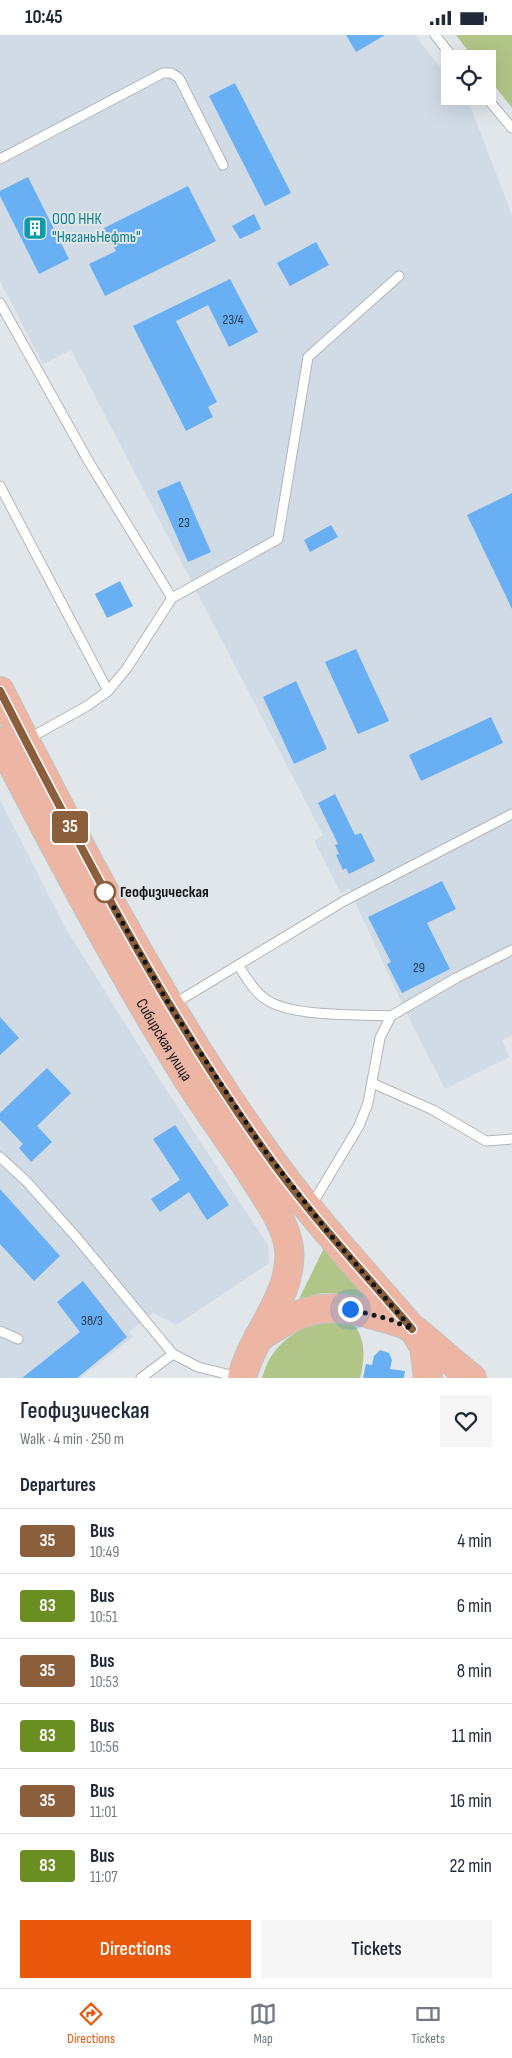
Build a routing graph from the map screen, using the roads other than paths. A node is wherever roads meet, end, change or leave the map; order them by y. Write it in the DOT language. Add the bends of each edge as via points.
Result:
graph roads {
  1 [pos="435,35"];
  2 [pos="447,50"];
  3 [pos="493,105"];
  4 [pos="512,128"];
  5 [pos="0,159"];
  6 [pos="223,165"];
  7 [pos="399,276"];
  8 [pos="0,303"];
  9 [pos="0,486"];
  10 [pos="172,598"];
  11 [pos="0,691"];
  12 [pos="108,691"];
  13 [pos="13,741"];
  14 [pos="512,814"];
  15 [pos="512,950"];
  16 [pos="238,965"];
  17 [pos="170,1006"];
  18 [pos="392,1016"];
  19 [pos="372,1083"];
  20 [pos="512,1139"];
  21 [pos="0,1157"];
  22 [pos="310,1208"];
  23 [pos="0,1331"];
  24 [pos="414,1331"];
  25 [pos="258,1338"];
  26 [pos="18,1339"];
  27 [pos="173,1354"];
  28 [pos="242,1377"];
  29 [pos="141,1378"];
  30 [pos="428,1378"];
  31 [pos="472,1378"];
  1 -- 2 [label="lane"];
  3 -- 4 [label="lane"];
  5 -- 6 [label="lane" via="163,73 172,73 179,78"];
  7 -- 10 [label="lane" via="308,357 278,539"];
  8 -- 10 [label="lane" via="89,462"];
  9 -- 12 [label="lane"];
  10 -- 12 [label="lane" via="127,669"];
  11 -- 13 [label="main road, Сибирская улица"];
  12 -- 13 [label="lane" via="87,706"];
  13 -- 17 [label="main road, Сибирская улица"];
  13 -- 25 [label="main road, Сибирская улица" via="108,944 284,1229 289,1249 287,1275"];
  14 -- 16 [label="lane" via="344,901"];
  15 -- 18 [label="lane"];
  16 -- 17 [label="lane"];
  16 -- 18 [label="lane" via="256,991 274,1005 309,1012"];
  17 -- 22 [label="main road, Сибирская улица" via="262,1147"];
  18 -- 19 [label="lane" via="380,1038"];
  19 -- 20 [label="lane" via="434,1110 486,1141"];
  19 -- 22 [label="lane" via="359,1126"];
  21 -- 27 [label="lane" via="77,1237"];
  22 -- 24 [label="main road, Сибирская улица"];
  23 -- 26 [label="lane"];
  24 -- 25 [label="main road" via="364,1312 335,1307 293,1317"];
  24 -- 30 [label="main road" via="424,1347"];
  24 -- 31 [label="main road"];
  25 -- 28 [label="main road, Сибирская улица"];
  27 -- 28 [label="lane" via="198,1367"];
  27 -- 29 [label="lane"];
}
